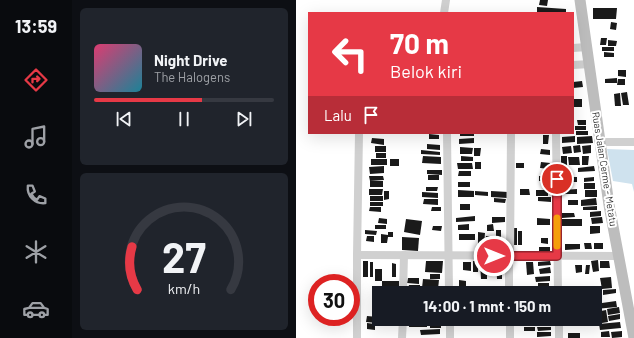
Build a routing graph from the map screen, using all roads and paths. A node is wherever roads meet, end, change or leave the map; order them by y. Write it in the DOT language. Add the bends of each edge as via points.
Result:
graph roads {
  1 [pos="446,0"];
  2 [pos="580,0"];
  3 [pos="444,12"];
  4 [pos="587,47"];
  5 [pos="574,48"];
  6 [pos="590,64"];
  7 [pos="574,65"];
  8 [pos="359,134"];
  9 [pos="448,134"];
  10 [pos="511,134"];
  11 [pos="556,134"];
  12 [pos="599,142"];
  13 [pos="634,142"];
  14 [pos="357,255"];
  15 [pos="404,256"];
  16 [pos="448,256"];
  17 [pos="509,256"];
  18 [pos="557,256"];
  19 [pos="619,256"];
  20 [pos="403,286"];
  21 [pos="449,286"];
  22 [pos="509,286"];
  23 [pos="558,286"];
  24 [pos="403,326"];
  25 [pos="450,326"];
  26 [pos="510,326"];
  27 [pos="559,326"];
  28 [pos="357,338"];
  29 [pos="402,338"];
  30 [pos="450,338"];
  31 [pos="510,338"];
  32 [pos="559,338"];
  33 [pos="634,338"];
  1 -- 3 [label="street"];
  2 -- 4 [label="main road, Ruas Jalan Cerme - Metatu"];
  4 -- 5 [label="street"];
  4 -- 6 [label="main road, Ruas Jalan Cerme - Metatu"];
  6 -- 7 [label="street"];
  6 -- 12 [label="main road, Ruas Jalan Cerme - Metatu"];
  8 -- 14 [label="street"];
  9 -- 16 [label="street"];
  10 -- 17 [label="street"];
  11 -- 18 [label="street"];
  12 -- 13 [label="street"];
  12 -- 19 [label="main road, Ruas Jalan Cerme - Metatu"];
  14 -- 15 [label="street"];
  14 -- 28 [label="street"];
  15 -- 16 [label="street"];
  15 -- 20 [label="street"];
  16 -- 17 [label="street"];
  16 -- 21 [label="street"];
  17 -- 18 [label="street"];
  17 -- 22 [label="street"];
  18 -- 19 [label="street"];
  18 -- 23 [label="street"];
  19 -- 33 [label="main road, Ruas Jalan Cerme - Metatu"];
  24 -- 29 [label="street"];
  25 -- 30 [label="street"];
  26 -- 31 [label="street"];
  27 -- 32 [label="street"];
}
